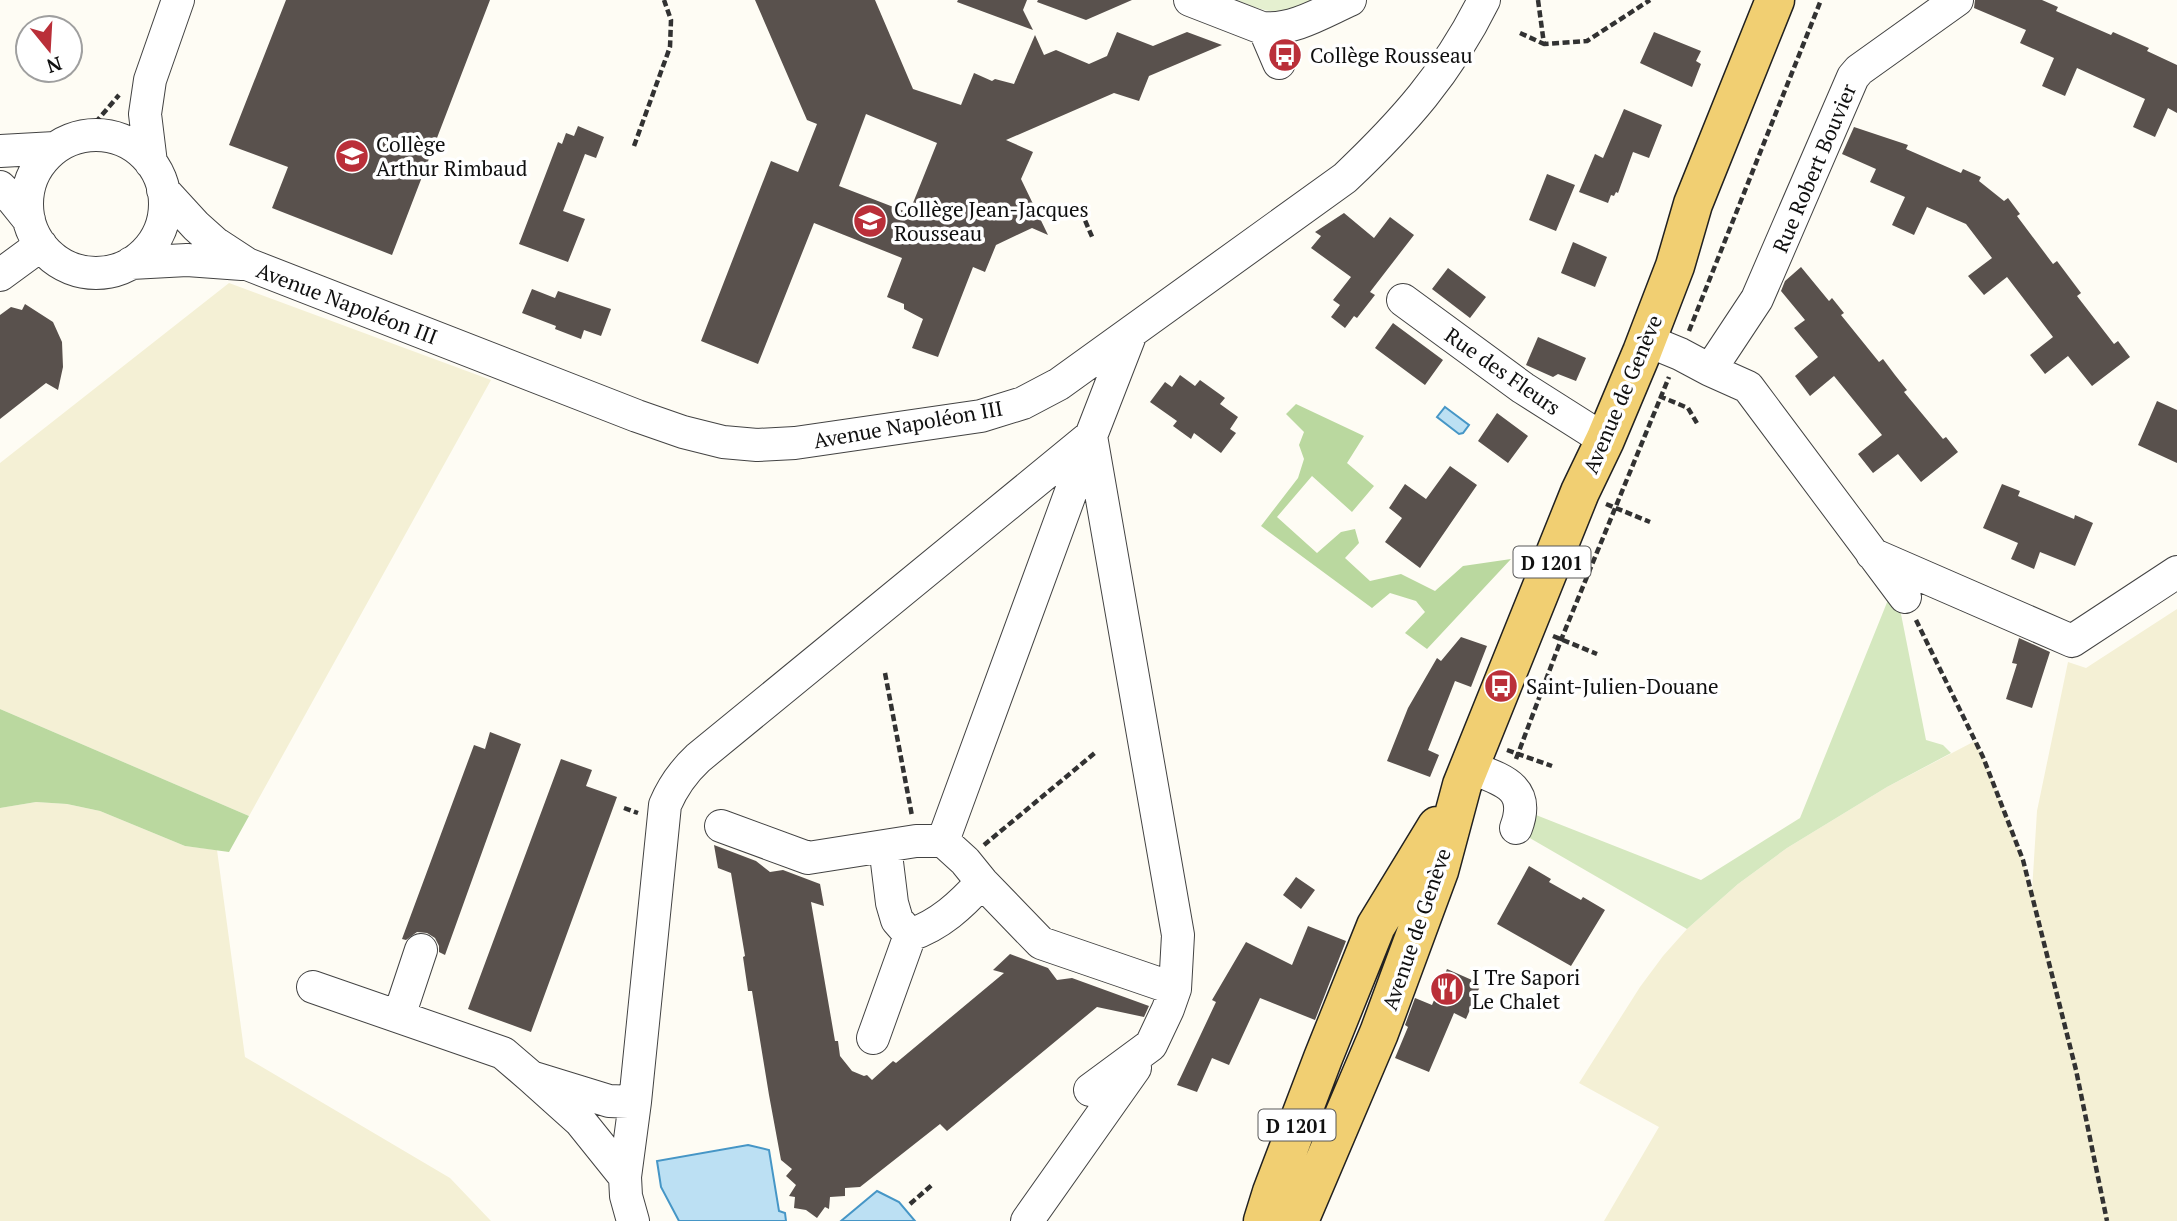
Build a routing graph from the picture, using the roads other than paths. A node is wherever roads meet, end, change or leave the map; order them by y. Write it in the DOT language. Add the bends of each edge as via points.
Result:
graph roads {
  1 [pos="178,0"];
  2 [pos="1350,0"];
  3 [pos="1484,0"];
  4 [pos="1775,0"];
  5 [pos="1957,0"];
  6 [pos="1187,10"];
  7 [pos="1264,28"];
  8 [pos="1279,63"];
  9 [pos="65,143"];
  10 [pos="0,151"];
  11 [pos="157,176"];
  12 [pos="0,187"];
  13 [pos="35,232"];
  14 [pos="131,262"];
  15 [pos="247,264"];
  16 [pos="0,275"];
  17 [pos="1403,300"];
  18 [pos="1131,332"];
  19 [pos="1663,347"];
  20 [pos="1710,370"];
  21 [pos="1091,436"];
  22 [pos="1605,440"];
  23 [pos="1872,554"];
  24 [pos="2177,572"];
  25 [pos="1905,597"];
  26 [pos="1470,764"];
  27 [pos="720,826"];
  28 [pos="1516,828"];
  29 [pos="885,846"];
  30 [pos="951,856"];
  31 [pos="1414,895"];
  32 [pos="909,935"];
  33 [pos="421,950"];
  34 [pos="313,987"];
  35 [pos="1175,989"];
  36 [pos="399,1016"];
  37 [pos="873,1038"];
  38 [pos="1151,1045"];
  39 [pos="1323,1058"];
  40 [pos="1361,1074"];
  41 [pos="531,1077"];
  42 [pos="1090,1090"];
  43 [pos="635,1102"];
  44 [pos="625,1177"];
  45 [pos="1268,1207"];
  46 [pos="633,1221"];
  47 [pos="1027,1221"];
  48 [pos="1299,1221"];
  1 -- 11 [label="street" via="150,80 145,114"];
  2 -- 7 [label="street" via="1291,25"];
  3 -- 18 [label="street, Avenue Napoléon III" via="1462,43 1422,100 1384,142 1345,178"];
  4 -- 19 [label="main road, Avenue de Genève / D 1201" via="1693,204 1675,266"];
  5 -- 20 [label="street, Rue Robert Bouvier" via="1853,76 1758,299"];
  6 -- 7 [label="street" via="1223,13"];
  7 -- 8 [label="street"];
  9 -- 10 [label="street"];
  9 -- 11 [label="street" via="97,135 119,139 137,148"];
  9 -- 13 [label="street" via="40,164 30,182 27,201"];
  11 -- 14 [label="street" via="164,210 159,230 148,249"];
  11 -- 15 [label="street, Avenue Napoléon III" via="196,226"];
  12 -- 13 [label="street"];
  13 -- 14 [label="street" via="48,253 66,266 110,271"];
  13 -- 16 [label="street"];
  14 -- 15 [label="street, Avenue Napoléon III"];
  15 -- 18 [label="street, Avenue Napoléon III" via="682,432 758,445 1003,410 1059,384"];
  17 -- 22 [label="street, Rue des Fleurs" via="1522,388"];
  18 -- 21 [label="street"];
  19 -- 20 [label="street"];
  19 -- 22 [label="main road, Avenue de Genève / D 1201"];
  20 -- 23 [label="street" via="1748,387"];
  21 -- 30 [label="street"];
  21 -- 35 [label="street" via="1178,936"];
  21 -- 43 [label="street" via="682,774 665,805"];
  22 -- 26 [label="main road, Avenue de Genève / D 1201"];
  23 -- 24 [label="street" via="2072,641"];
  23 -- 25 [label="street"];
  26 -- 28 [label="street" via="1511,767 1521,811"];
  26 -- 31 [label="main road, Avenue de Genève / D 1201"];
  27 -- 29 [label="street" via="808,858"];
  29 -- 30 [label="street"];
  29 -- 32 [label="street" via="891,903"];
  30 -- 32 [label="street" via="958,908"];
  30 -- 35 [label="street" via="1041,943"];
  31 -- 39 [label="main road, Avenue de Genève / D 1201" via="1376,926"];
  31 -- 40 [label="main road, Avenue de Genève / D 1201" via="1379,1033"];
  32 -- 37 [label="street"];
  33 -- 36 [label="street"];
  34 -- 36 [label="street"];
  35 -- 38 [label="street"];
  36 -- 41 [label="street" via="503,1053"];
  38 -- 42 [label="street"];
  38 -- 47 [label="street"];
  39 -- 40 [label="main road"];
  39 -- 45 [label="main road, D 1201"];
  40 -- 48 [label="main road, D 1201"];
  41 -- 43 [label="street" via="609,1101"];
  41 -- 44 [label="street" via="580,1121"];
  43 -- 44 [label="street"];
  44 -- 46 [label="street"];
}
